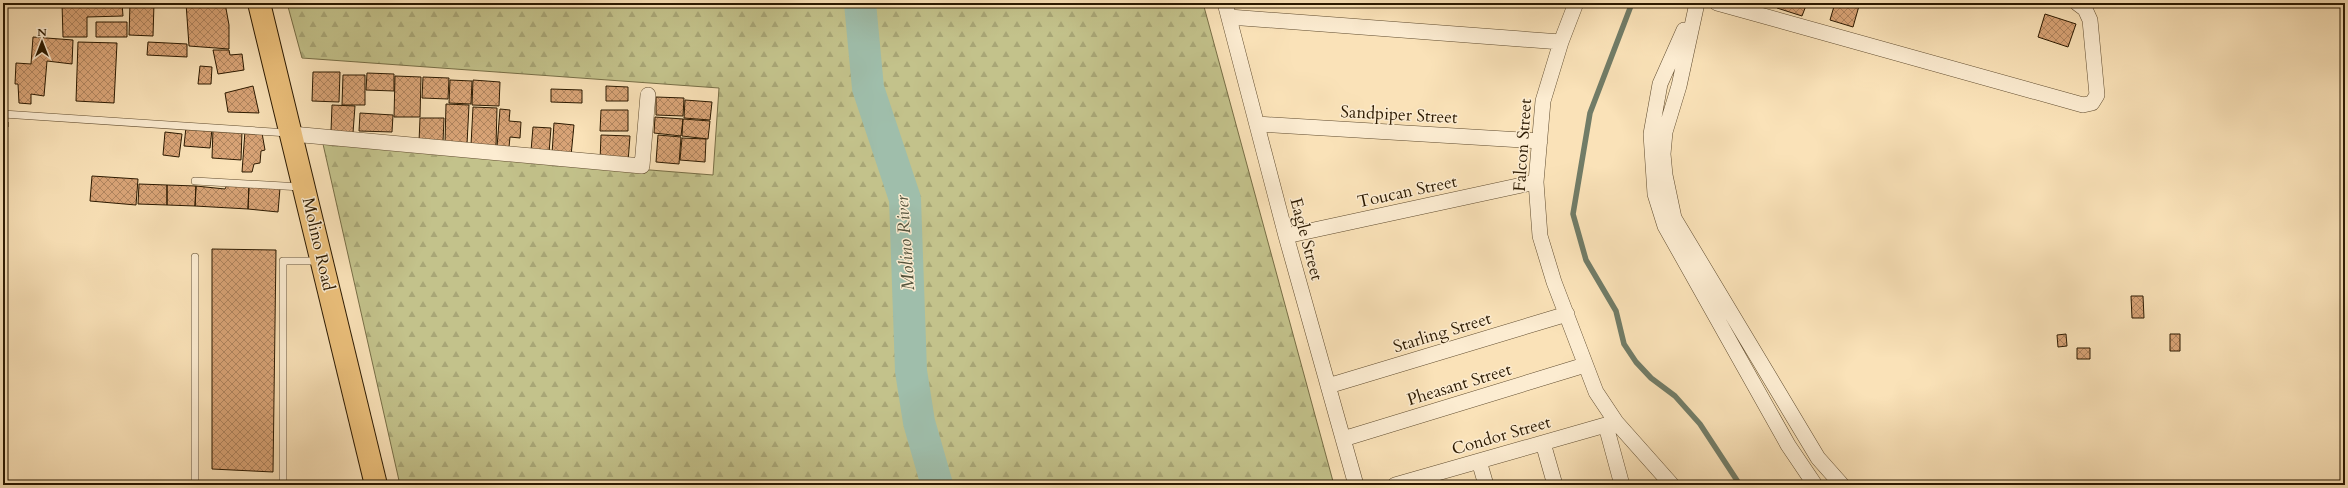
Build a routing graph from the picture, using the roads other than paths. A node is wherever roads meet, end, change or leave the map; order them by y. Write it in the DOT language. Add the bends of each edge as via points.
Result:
graph roads {
  1 [pos="259,3"];
  2 [pos="1576,3"];
  3 [pos="1696,3"];
  4 [pos="1717,3"];
  5 [pos="2077,3"];
  6 [pos="1227,10"];
  7 [pos="1560,42"];
  8 [pos="648,95"];
  9 [pos="3,114"];
  10 [pos="1257,124"];
  11 [pos="292,134"];
  12 [pos="1540,141"];
  13 [pos="195,182"];
  14 [pos="1536,182"];
  15 [pos="305,187"];
  16 [pos="1286,236"];
  17 [pos="195,258"];
  18 [pos="323,261"];
  19 [pos="1567,314"];
  20 [pos="1585,365"];
  21 [pos="1328,386"];
  22 [pos="1611,424"];
  23 [pos="1343,439"];
  24 [pos="1543,443"];
  25 [pos="1479,461"];
  26 [pos="1419,482"];
  27 [pos="195,485"];
  28 [pos="283,485"];
  29 [pos="376,485"];
  30 [pos="1356,485"];
  31 [pos="1395,485"];
  32 [pos="1486,485"];
  33 [pos="1555,485"];
  34 [pos="1622,485"];
  35 [pos="1672,485"];
  36 [pos="1815,485"];
  37 [pos="1842,485"];
  1 -- 11 [label="main road, Molino Road"];
  2 -- 7 [label="street, Falcon Street"];
  3 -- 36 [label="street" via="1660,84 1651,134 1654,194 1665,226 1788,445"];
  3 -- 37 [label="street" via="1679,86 1665,132 1665,175 1674,218 1818,458"];
  4 -- 5 [label="street" via="2083,105 2092,103 2096,95 2090,20 2085,9"];
  6 -- 7 [label="street"];
  6 -- 10 [label="street, Eagle Street"];
  7 -- 12 [label="street, Falcon Street" via="1543,101"];
  8 -- 11 [label="street" via="642,166"];
  9 -- 11 [label="lane"];
  10 -- 12 [label="street, Sandpiper Street"];
  10 -- 16 [label="street, Eagle Street"];
  11 -- 15 [label="main road, Molino Road"];
  12 -- 14 [label="street, Falcon Street"];
  13 -- 15 [label="lane"];
  14 -- 16 [label="street, Toucan Street"];
  14 -- 19 [label="street, Falcon Street" via="1540,236"];
  15 -- 18 [label="main road, Molino Road"];
  16 -- 21 [label="street, Eagle Street"];
  17 -- 27 [label="lane"];
  18 -- 28 [label="lane" via="283,261"];
  18 -- 29 [label="main road, Molino Road"];
  19 -- 20 [label="street, Falcon Street"];
  19 -- 21 [label="street, Starling Street"];
  20 -- 22 [label="street, Falcon Street"];
  20 -- 23 [label="street, Pheasant Street"];
  21 -- 23 [label="street, Eagle Street"];
  22 -- 24 [label="street, Condor Street"];
  22 -- 34 [label="street"];
  22 -- 35 [label="street"];
  23 -- 30 [label="street, Eagle Street"];
  24 -- 25 [label="street, Condor Street"];
  24 -- 33 [label="street"];
  25 -- 26 [label="street, Condor Street"];
  25 -- 32 [label="street"];
  26 -- 31 [label="street, Condor Street"];
}
